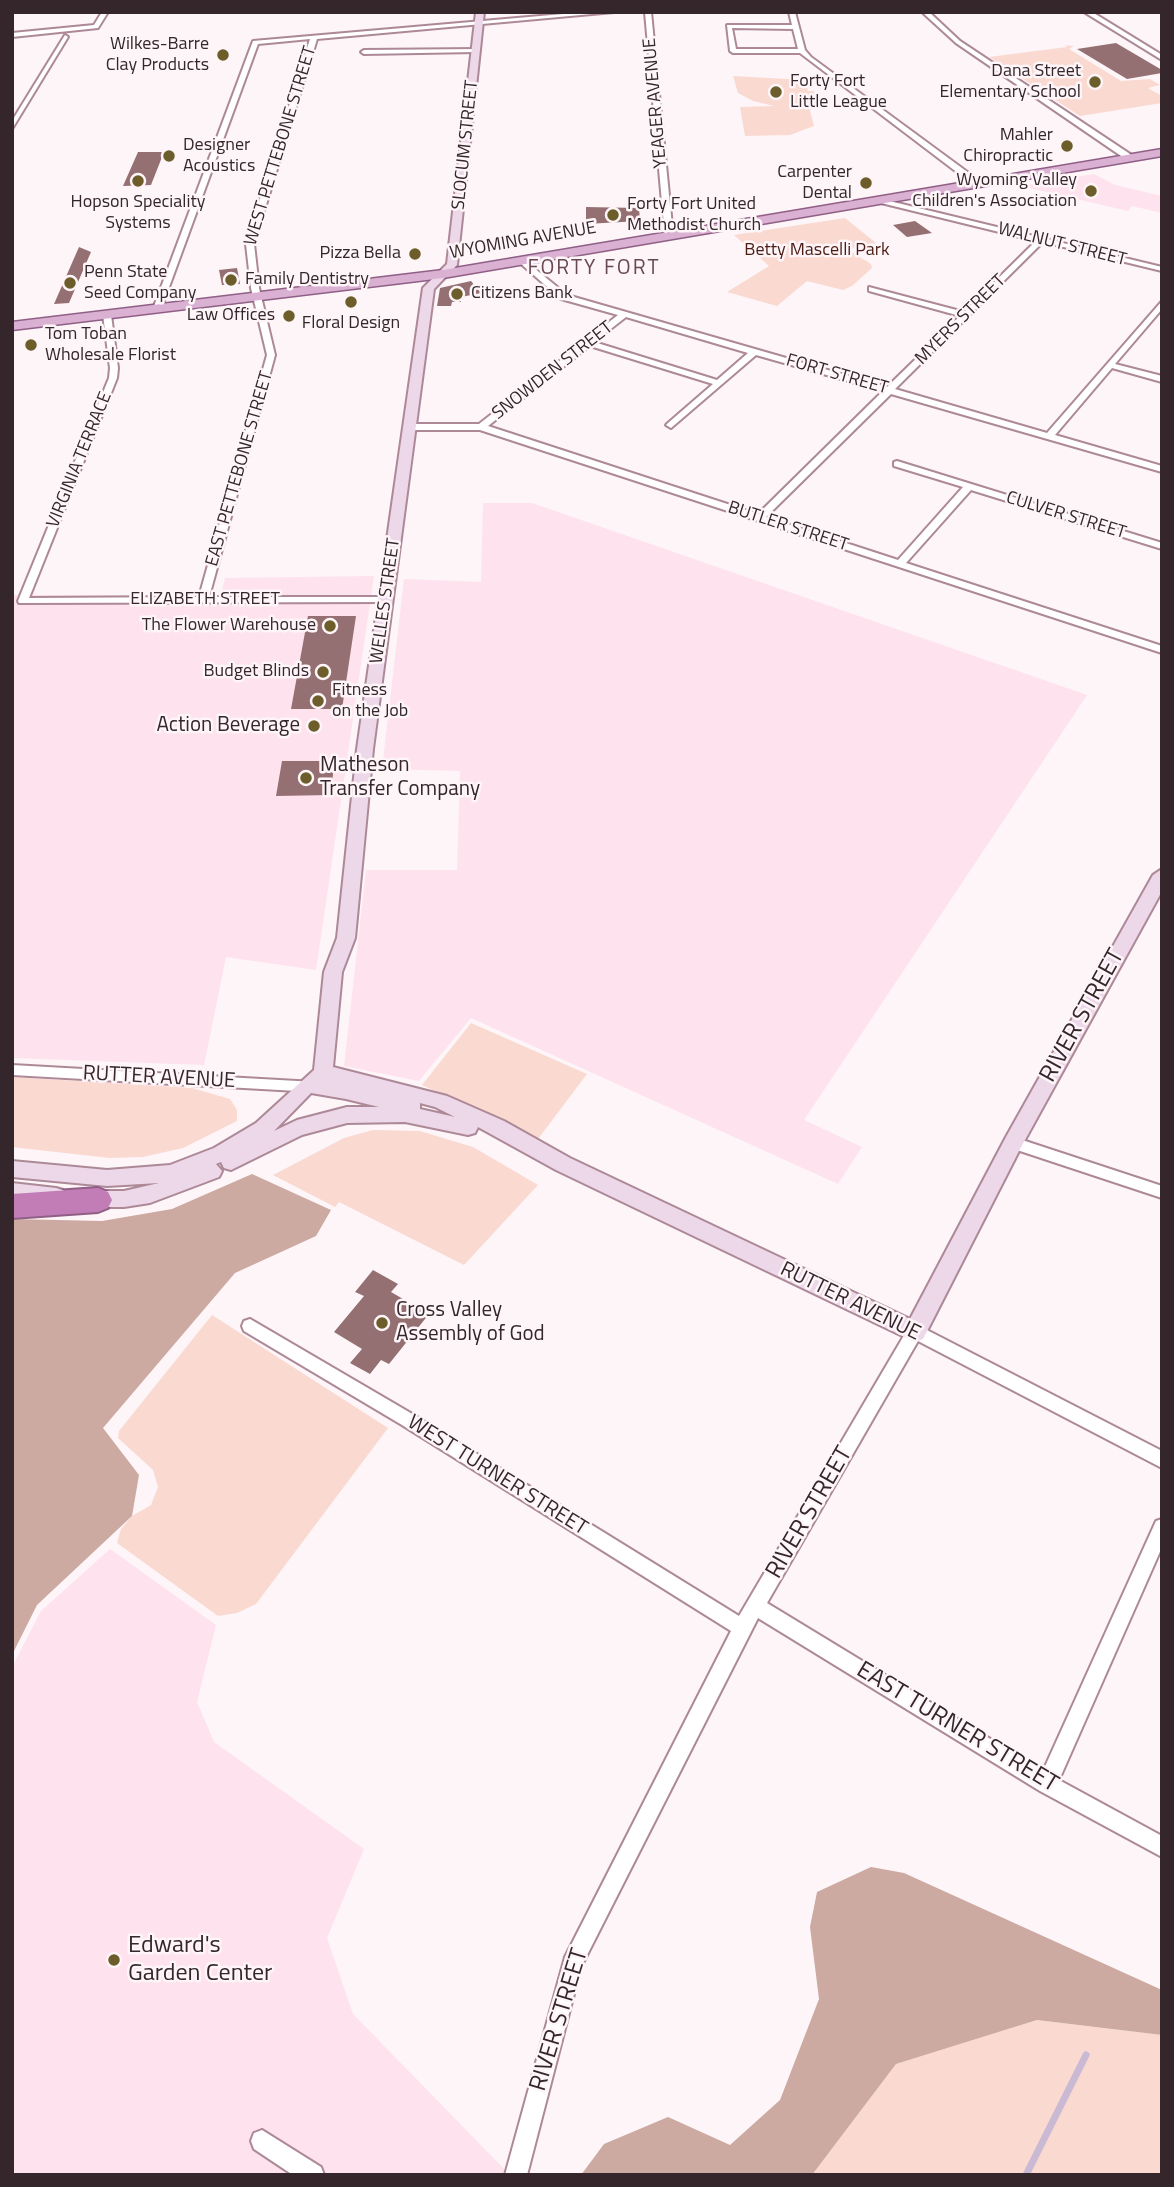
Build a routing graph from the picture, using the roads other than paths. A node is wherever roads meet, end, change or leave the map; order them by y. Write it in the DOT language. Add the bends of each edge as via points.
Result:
graph roads {
  1 [pos="104,12"];
  2 [pos="611,12"];
  3 [pos="648,12"];
  4 [pos="792,12"];
  5 [pos="925,12"];
  6 [pos="1087,12"];
  7 [pos="480,18"];
  8 [pos="796,27"];
  9 [pos="12,34"];
  10 [pos="314,37"];
  11 [pos="12,42"];
  12 [pos="477,50"];
  13 [pos="802,51"];
  14 [pos="364,52"];
  15 [pos="1162,58"];
  16 [pos="12,127"];
  17 [pos="1162,152"];
  18 [pos="1130,158"];
  19 [pos="978,184"];
  20 [pos="880,200"];
  21 [pos="669,236"];
  22 [pos="1041,240"];
  23 [pos="523,261"];
  24 [pos="1162,270"];
  25 [pos="443,274"];
  26 [pos="872,289"];
  27 [pos="257,297"];
  28 [pos="1162,303"];
  29 [pos="157,309"];
  30 [pos="624,314"];
  31 [pos="107,315"];
  32 [pos="966,315"];
  33 [pos="12,326"];
  34 [pos="588,343"];
  35 [pos="754,352"];
  36 [pos="1110,365"];
  37 [pos="1162,379"];
  38 [pos="719,383"];
  39 [pos="890,390"];
  40 [pos="671,425"];
  41 [pos="410,427"];
  42 [pos="481,427"];
  43 [pos="1050,436"];
  44 [pos="897,464"];
  45 [pos="1162,469"];
  46 [pos="969,486"];
  47 [pos="760,518"];
  48 [pos="1162,546"];
  49 [pos="900,564"];
  50 [pos="203,600"];
  51 [pos="386,600"];
  52 [pos="23,601"];
  53 [pos="1162,650"];
  54 [pos="1162,875"];
  55 [pos="1156,900"];
  56 [pos="12,1070"];
  57 [pos="317,1076"];
  58 [pos="468,1127"];
  59 [pos="1013,1143"];
  60 [pos="535,1151"];
  61 [pos="227,1164"];
  62 [pos="12,1169"];
  63 [pos="12,1191"];
  64 [pos="1162,1192"];
  65 [pos="98,1200"];
  66 [pos="12,1206"];
  67 [pos="250,1326"];
  68 [pos="915,1332"];
  69 [pos="1162,1460"];
  70 [pos="1162,1527"];
  71 [pos="755,1606"];
  72 [pos="742,1628"];
  73 [pos="1047,1784"];
  74 [pos="1162,1847"];
  75 [pos="262,2141"];
  76 [pos="313,2175"];
  77 [pos="516,2175"];
  1 -- 9 [label="street" via="96,27"];
  2 -- 7 [label="street"];
  3 -- 21 [label="street, YEAGER AVENUE"];
  4 -- 8 [label="street"];
  5 -- 18 [label="street" via="958,41"];
  6 -- 15 [label="street"];
  7 -- 10 [label="street"];
  7 -- 12 [label="street, SLOCUM STREET"];
  8 -- 13 [label="street"];
  8 -- 13 [label="street" via="729,26 733,51"];
  10 -- 27 [label="street, WEST PETTEBONE STREET" via="250,244"];
  10 -- 29 [label="street" via="255,42"];
  11 -- 16 [label="street" via="65,37"];
  12 -- 14 [label="street"];
  12 -- 25 [label="street, SLOCUM STREET" via="452,265"];
  13 -- 19 [label="street"];
  17 -- 18 [label="main road, WYOMING AVENUE"];
  18 -- 19 [label="main road, WYOMING AVENUE"];
  19 -- 20 [label="main road, WYOMING AVENUE"];
  20 -- 21 [label="main road, WYOMING AVENUE"];
  20 -- 22 [label="street, WALNUT STREET"];
  21 -- 23 [label="main road, WYOMING AVENUE"];
  22 -- 24 [label="street, WALNUT STREET"];
  22 -- 32 [label="street, MYERS STREET"];
  23 -- 25 [label="main road, WYOMING AVENUE"];
  23 -- 30 [label="street, FORT STREET" via="564,296"];
  25 -- 27 [label="main road, WYOMING AVENUE"];
  25 -- 41 [label="street, WELLES STREET" via="429,288"];
  26 -- 32 [label="street"];
  27 -- 29 [label="main road, WYOMING AVENUE"];
  27 -- 50 [label="street, EAST PETTEBONE STREET" via="271,355"];
  28 -- 36 [label="street"];
  29 -- 31 [label="main road, WYOMING AVENUE"];
  30 -- 34 [label="street, SNOWDEN STREET"];
  30 -- 35 [label="street, FORT STREET"];
  31 -- 33 [label="main road, WYOMING AVENUE"];
  31 -- 52 [label="street, VIRGINIA TERRACE" via="113,378"];
  32 -- 39 [label="street, MYERS STREET"];
  34 -- 38 [label="street"];
  34 -- 42 [label="street, SNOWDEN STREET"];
  35 -- 38 [label="street"];
  35 -- 39 [label="street, FORT STREET"];
  36 -- 37 [label="street"];
  36 -- 43 [label="street"];
  38 -- 40 [label="street"];
  39 -- 43 [label="street, FORT STREET"];
  39 -- 47 [label="street, MYERS STREET"];
  41 -- 42 [label="street, BUTLER STREET"];
  41 -- 51 [label="street, WELLES STREET"];
  42 -- 47 [label="street, BUTLER STREET"];
  43 -- 45 [label="street, FORT STREET"];
  44 -- 46 [label="street, CULVER STREET"];
  46 -- 48 [label="street, CULVER STREET"];
  46 -- 49 [label="street"];
  47 -- 49 [label="street, BUTLER STREET"];
  49 -- 53 [label="street, BUTLER STREET"];
  50 -- 51 [label="street, ELIZABETH STREET"];
  50 -- 52 [label="street, ELIZABETH STREET"];
  51 -- 57 [label="main road, WELLES STREET" via="346,938 333,972"];
  54 -- 55 [label="street, RIVER STREET"];
  55 -- 59 [label="street, RIVER STREET"];
  56 -- 57 [label="street, RUTTER AVENUE"];
  57 -- 58 [label="street, RUTTER AVENUE"];
  57 -- 60 [label="street, RUTTER AVENUE" via="380,1083 440,1101 497,1126"];
  57 -- 61 [label="street" via="288,1122"];
  57 -- 62 [label="street" via="263,1129 221,1154 171,1173 107,1178"];
  58 -- 60 [label="street, RUTTER AVENUE"];
  58 -- 61 [label="street" via="405,1114 348,1115 297,1128"];
  59 -- 64 [label="street"];
  59 -- 68 [label="street, RIVER STREET"];
  60 -- 68 [label="street, RUTTER AVENUE"];
  61 -- 65 [label="street" via="150,1195"];
  63 -- 65 [label="street"];
  65 -- 66 [label="highway"];
  67 -- 72 [label="street, WEST TURNER STREET"];
  68 -- 69 [label="street, RUTTER AVENUE"];
  68 -- 71 [label="street, RIVER STREET"];
  70 -- 73 [label="street"];
  71 -- 72 [label="street, RIVER STREET"];
  71 -- 73 [label="street, EAST TURNER STREET"];
  72 -- 77 [label="street, RIVER STREET" via="572,1964"];
  73 -- 74 [label="street, EAST TURNER STREET"];
  75 -- 76 [label="street"];
}
